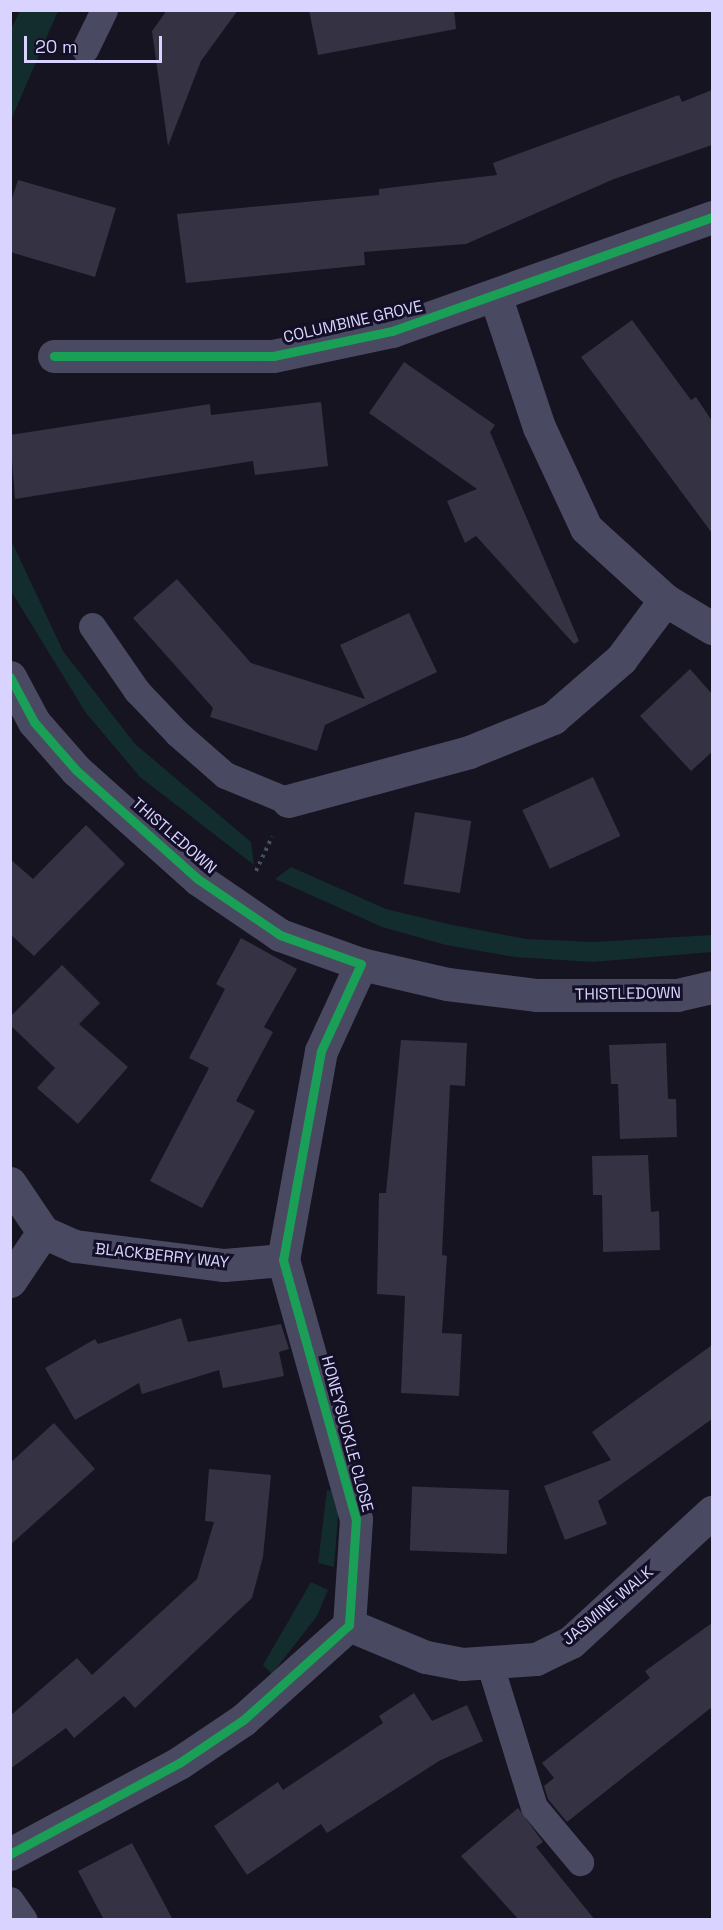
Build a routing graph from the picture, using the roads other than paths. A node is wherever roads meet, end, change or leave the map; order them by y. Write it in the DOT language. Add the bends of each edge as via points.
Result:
graph roads {
  1 [pos="104,10"];
  2 [pos="85,49"];
  3 [pos="712,217"];
  4 [pos="496,298"];
  5 [pos="54,356"];
  6 [pos="665,600"];
  7 [pos="92,626"];
  8 [pos="712,628"];
  9 [pos="10,677"];
  10 [pos="288,801"];
  11 [pos="361,964"];
  12 [pos="712,987"];
  13 [pos="10,1183"];
  14 [pos="43,1232"];
  15 [pos="283,1260"];
  16 [pos="10,1281"];
  17 [pos="712,1512"];
  18 [pos="349,1625"];
  19 [pos="490,1665"];
  20 [pos="10,1854"];
  21 [pos="580,1862"];
  22 [pos="10,1900"];
  23 [pos="24,1920"];
  1 -- 2 [label="lane"];
  3 -- 4 [label="street, COLUMBINE GROVE" via="618,247"];
  4 -- 5 [label="street, COLUMBINE GROVE" via="392,332 273,356"];
  4 -- 6 [label="street" via="539,427 586,528"];
  6 -- 8 [label="street"];
  6 -- 10 [label="street" via="621,659 553,718 469,752"];
  7 -- 10 [label="lane" via="137,691 178,734 225,775"];
  9 -- 11 [label="street, THISTLEDOWN" via="34,722 76,770 198,879 280,935"];
  11 -- 12 [label="street, THISTLEDOWN" via="447,984 537,995 677,995"];
  11 -- 15 [label="street, HONEYSUCKLE CLOSE" via="321,1051"];
  13 -- 14 [label="street"];
  14 -- 15 [label="street, BLACKBERRY WAY" via="111,1254 225,1265"];
  14 -- 16 [label="street"];
  15 -- 18 [label="street, HONEYSUCKLE CLOSE" via="356,1519"];
  17 -- 19 [label="street, JASMINE WALK" via="571,1642 536,1659"];
  18 -- 19 [label="street, JASMINE WALK" via="426,1657"];
  18 -- 20 [label="street" via="292,1680 188,1757"];
  19 -- 21 [label="lane" via="534,1807"];
  22 -- 23 [label="lane"];
}
